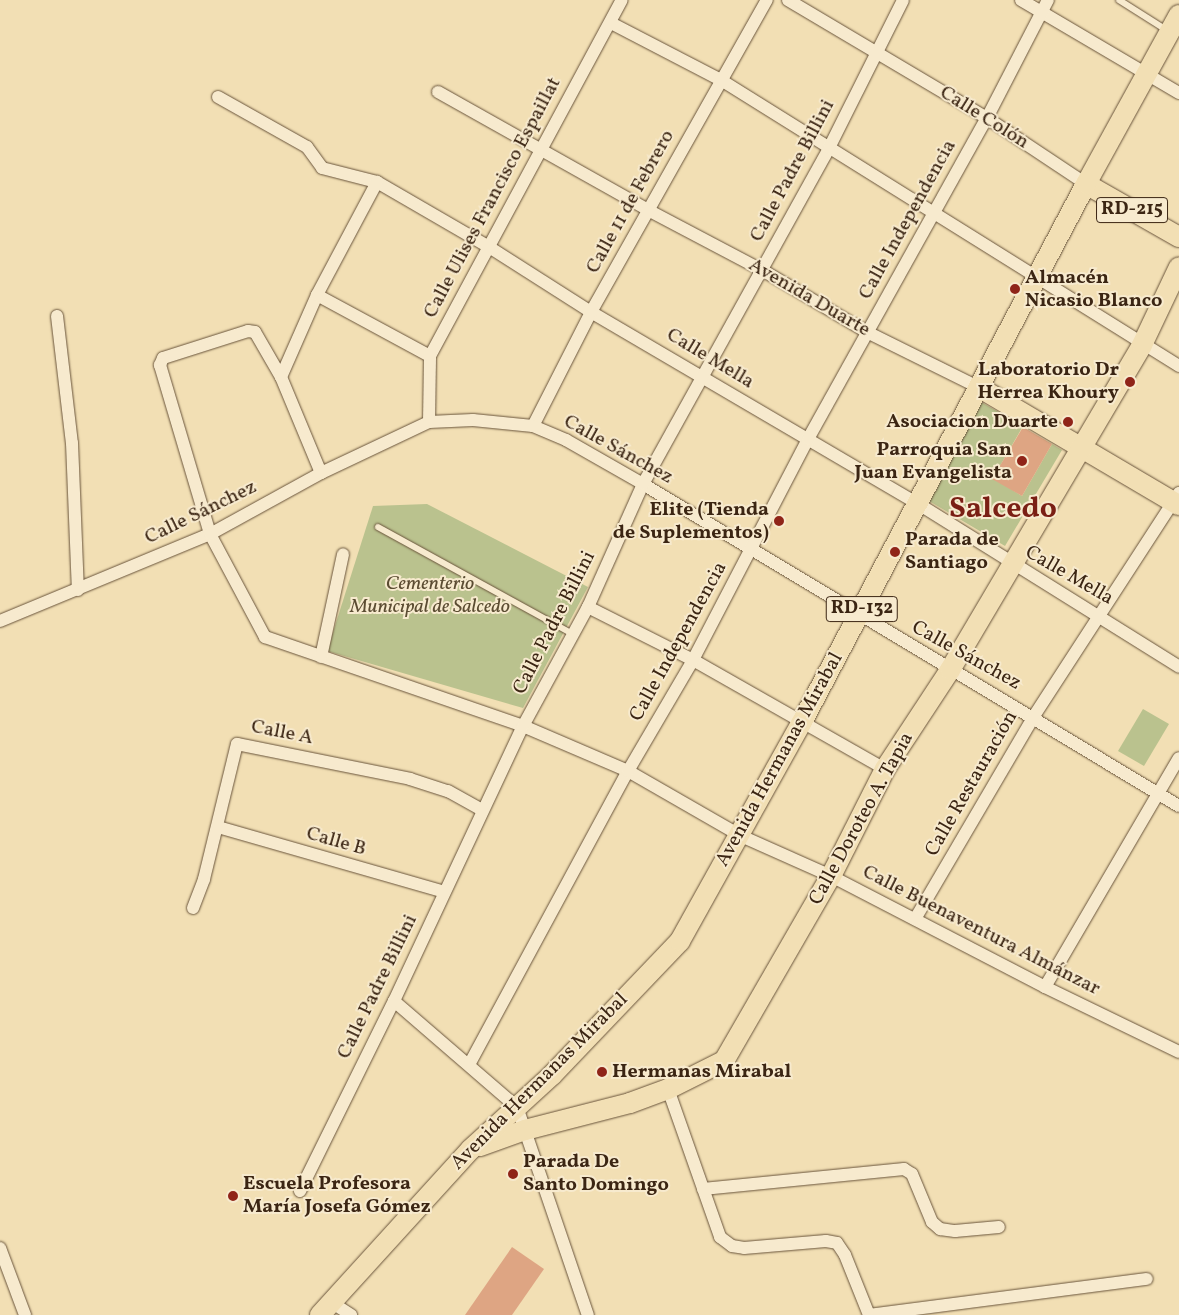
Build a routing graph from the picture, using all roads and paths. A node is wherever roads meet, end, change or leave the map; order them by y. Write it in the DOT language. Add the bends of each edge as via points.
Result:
graph roads {
  1 [pos="622,0"];
  2 [pos="768,0"];
  3 [pos="788,0"];
  4 [pos="903,0"];
  5 [pos="1020,0"];
  6 [pos="1048,0"];
  7 [pos="1119,0"];
  8 [pos="1042,12"];
  9 [pos="611,23"];
  10 [pos="1174,23"];
  11 [pos="875,52"];
  12 [pos="1145,74"];
  13 [pos="721,80"];
  14 [pos="438,92"];
  15 [pos="1179,94"];
  16 [pos="218,97"];
  17 [pos="987,118"];
  18 [pos="829,148"];
  19 [pos="539,149"];
  20 [pos="377,182"];
  21 [pos="1086,184"];
  22 [pos="648,210"];
  23 [pos="935,212"];
  24 [pos="1179,237"];
  25 [pos="489,247"];
  26 [pos="1179,267"];
  27 [pos="762,270"];
  28 [pos="1039,276"];
  29 [pos="317,295"];
  30 [pos="591,312"];
  31 [pos="57,316"];
  32 [pos="867,332"];
  33 [pos="1142,345"];
  34 [pos="430,356"];
  35 [pos="1179,366"];
  36 [pos="704,376"];
  37 [pos="281,377"];
  38 [pos="980,388"];
  39 [pos="429,422"];
  40 [pos="533,426"];
  41 [pos="808,439"];
  42 [pos="1082,450"];
  43 [pos="321,473"];
  44 [pos="643,484"];
  45 [pos="1177,500"];
  46 [pos="917,503"];
  47 [pos="378,526"];
  48 [pos="210,534"];
  49 [pos="750,550"];
  50 [pos="343,554"];
  51 [pos="1013,566"];
  52 [pos="78,590"];
  53 [pos="588,607"];
  54 [pos="858,616"];
  55 [pos="1101,616"];
  56 [pos="0,621"];
  57 [pos="573,634"];
  58 [pos="321,657"];
  59 [pos="693,660"];
  60 [pos="1179,667"];
  61 [pos="950,670"];
  62 [pos="1034,716"];
  63 [pos="802,722"];
  64 [pos="522,726"];
  65 [pos="1179,758"];
  66 [pos="885,770"];
  67 [pos="628,771"];
  68 [pos="1157,793"];
  69 [pos="1179,806"];
  70 [pos="482,810"];
  71 [pos="218,827"];
  72 [pos="741,836"];
  73 [pos="831,876"];
  74 [pos="444,892"];
  75 [pos="193,908"];
  76 [pos="915,920"];
  77 [pos="1045,987"];
  78 [pos="394,1001"];
  79 [pos="1179,1052"];
  80 [pos="470,1063"];
  81 [pos="668,1089"];
  82 [pos="517,1107"];
  83 [pos="525,1130"];
  84 [pos="471,1149"];
  85 [pos="703,1189"];
  86 [pos="300,1191"];
  87 [pos="999,1227"];
  88 [pos="0,1248"];
  89 [pos="1147,1279"];
  90 [pos="325,1308"];
  91 [pos="25,1315"];
  92 [pos="351,1315"];
  93 [pos="588,1315"];
  94 [pos="869,1315"];
  1 -- 9 [label="street, Calle Ulises Francisco Espaillat"];
  2 -- 13 [label="street, Calle 11 de Febrero"];
  3 -- 11 [label="street, Calle Colón"];
  4 -- 11 [label="street, Calle Padre Billini"];
  5 -- 8 [label="street"];
  6 -- 8 [label="street, Calle Independencia"];
  7 -- 10 [label="lane"];
  8 -- 12 [label="street"];
  8 -- 17 [label="street, Calle Independencia"];
  9 -- 13 [label="street"];
  9 -- 19 [label="street, Calle Ulises Francisco Espaillat"];
  10 -- 12 [label="main road, Avenida Hermanas Mirabal / RD-132"];
  11 -- 17 [label="street, Calle Colón"];
  11 -- 18 [label="street, Calle Padre Billini"];
  12 -- 15 [label="street"];
  12 -- 21 [label="main road, Avenida Hermanas Mirabal / RD-132"];
  13 -- 18 [label="street"];
  13 -- 22 [label="street, Calle 11 de Febrero"];
  14 -- 19 [label="street, Avenida Duarte"];
  16 -- 20 [label="street, Calle Mella" via="307,147 322,168"];
  17 -- 21 [label="street, Calle Colón"];
  17 -- 23 [label="street, Calle Independencia"];
  18 -- 23 [label="street"];
  18 -- 27 [label="street, Calle Padre Billini"];
  19 -- 22 [label="street, Avenida Duarte"];
  19 -- 25 [label="street, Calle Ulises Francisco Espaillat"];
  20 -- 25 [label="street, Calle Mella"];
  20 -- 29 [label="street"];
  21 -- 24 [label="main road, Calle Colón / RD-215"];
  21 -- 28 [label="main road, Avenida Hermanas Mirabal / RD-132"];
  22 -- 27 [label="street, Avenida Duarte"];
  22 -- 30 [label="street, Calle 11 de Febrero"];
  23 -- 28 [label="street"];
  23 -- 32 [label="street, Calle Independencia"];
  25 -- 30 [label="street, Calle Mella"];
  25 -- 34 [label="street, Calle Ulises Francisco Espaillat"];
  26 -- 33 [label="main road, Calle Doroteo A. Tapia / RD-132"];
  27 -- 32 [label="street, Avenida Duarte"];
  27 -- 36 [label="street, Calle Padre Billini"];
  28 -- 33 [label="street"];
  28 -- 38 [label="main road, Avenida Hermanas Mirabal / RD-132"];
  29 -- 34 [label="street"];
  29 -- 37 [label="street"];
  30 -- 36 [label="street, Calle Mella"];
  30 -- 40 [label="street, Calle 11 de Febrero"];
  31 -- 52 [label="street" via="72,443"];
  32 -- 38 [label="street, Avenida Duarte"];
  32 -- 41 [label="street, Calle Independencia"];
  33 -- 35 [label="street"];
  33 -- 42 [label="main road, Calle Doroteo A. Tapia / RD-132"];
  34 -- 39 [label="street, Calle Ulises Francisco Espaillat"];
  36 -- 41 [label="street, Calle Mella"];
  36 -- 44 [label="street, Calle Padre Billini"];
  37 -- 43 [label="street"];
  37 -- 48 [label="street, Calle Buenaventura Almánzar" via="255,332 248,331 160,361"];
  38 -- 42 [label="main road, Avenida Duarte"];
  38 -- 46 [label="main road, Avenida Hermanas Mirabal / RD-132"];
  39 -- 40 [label="street, Calle Sánchez" via="473,420"];
  39 -- 43 [label="street, Calle Sánchez"];
  40 -- 44 [label="street, Calle Sánchez" via="566,440"];
  41 -- 46 [label="street, Calle Mella"];
  41 -- 49 [label="street, Calle Independencia"];
  42 -- 45 [label="main road, Avenida Duarte"];
  42 -- 51 [label="main road, Calle Doroteo A. Tapia / RD-132"];
  43 -- 48 [label="street, Calle Sánchez"];
  44 -- 49 [label="street, Calle Sánchez"];
  44 -- 53 [label="street, Calle Padre Billini"];
  45 -- 55 [label="street, Calle Restauración"];
  46 -- 51 [label="street, Calle Mella"];
  46 -- 54 [label="main road, Avenida Hermanas Mirabal / RD-132"];
  47 -- 57 [label="lane"];
  48 -- 52 [label="street, Calle Sánchez"];
  48 -- 58 [label="street, Calle Buenaventura Almánzar" via="260,632 272,640"];
  49 -- 54 [label="street, Calle Sánchez"];
  49 -- 59 [label="street, Calle Independencia"];
  50 -- 58 [label="street"];
  51 -- 55 [label="street, Calle Mella"];
  51 -- 61 [label="main road, Calle Doroteo A. Tapia / RD-132"];
  52 -- 56 [label="street, Calle Sánchez"];
  53 -- 57 [label="street, Calle Padre Billini"];
  53 -- 59 [label="street"];
  54 -- 61 [label="street, Calle Sánchez"];
  54 -- 63 [label="main road, Avenida Hermanas Mirabal / RD-132"];
  55 -- 60 [label="street, Calle Mella"];
  55 -- 62 [label="street, Calle Restauración"];
  57 -- 64 [label="street, Calle Padre Billini"];
  58 -- 64 [label="street, Calle Buenaventura Almánzar"];
  59 -- 63 [label="street"];
  59 -- 67 [label="street, Calle Independencia"];
  61 -- 62 [label="street, Calle Sánchez"];
  61 -- 66 [label="main road, Calle Doroteo A. Tapia / RD-132"];
  62 -- 68 [label="street, Calle Sánchez"];
  62 -- 76 [label="street, Calle Restauración"];
  63 -- 66 [label="street"];
  63 -- 72 [label="main road, Avenida Hermanas Mirabal / RD-132"];
  64 -- 67 [label="street, Calle Buenaventura Almánzar"];
  64 -- 70 [label="street, Calle Padre Billini"];
  65 -- 68 [label="street"];
  66 -- 73 [label="main road, Calle Doroteo A. Tapia / RD-132"];
  67 -- 72 [label="street, Calle Buenaventura Almánzar"];
  67 -- 80 [label="street, Calle Independencia"];
  68 -- 69 [label="street, Calle Sánchez"];
  68 -- 77 [label="street"];
  70 -- 71 [label="street, Calle A" via="448,791 410,779 240,743 234,748"];
  70 -- 74 [label="street, Calle Padre Billini"];
  71 -- 74 [label="street, Calle B"];
  71 -- 75 [label="street, Calle A"];
  72 -- 73 [label="street, Calle Buenaventura Almánzar"];
  72 -- 82 [label="main road, Avenida Hermanas Mirabal / RD-132" via="680,940 552,1075"];
  73 -- 76 [label="street, Calle Buenaventura Almánzar"];
  73 -- 81 [label="main road, Calle Doroteo A. Tapia / RD-132" via="724,1061"];
  74 -- 78 [label="street, Calle Padre Billini"];
  76 -- 77 [label="street, Calle Buenaventura Almánzar"];
  77 -- 79 [label="street, Calle Buenaventura Almánzar"];
  78 -- 80 [label="street"];
  78 -- 86 [label="street, Calle Padre Billini"];
  80 -- 82 [label="street"];
  81 -- 83 [label="main road, Calle Doroteo A. Tapia / RD-132" via="630,1103"];
  81 -- 85 [label="street"];
  82 -- 83 [label="street"];
  82 -- 84 [label="main road, Avenida Hermanas Mirabal / RD-132"];
  83 -- 84 [label="main road, Calle Doroteo A. Tapia / RD-132"];
  83 -- 93 [label="street"];
  84 -- 90 [label="main road, Avenida Hermanas Mirabal / RD-132"];
  85 -- 87 [label="street" via="904,1169 912,1174 932,1222 940,1229 955,1231"];
  85 -- 94 [label="street" via="720,1237 732,1246 836,1243 845,1254"];
  88 -- 91 [label="street"];
  89 -- 94 [label="street"];
  90 -- 92 [label="street"];
}
